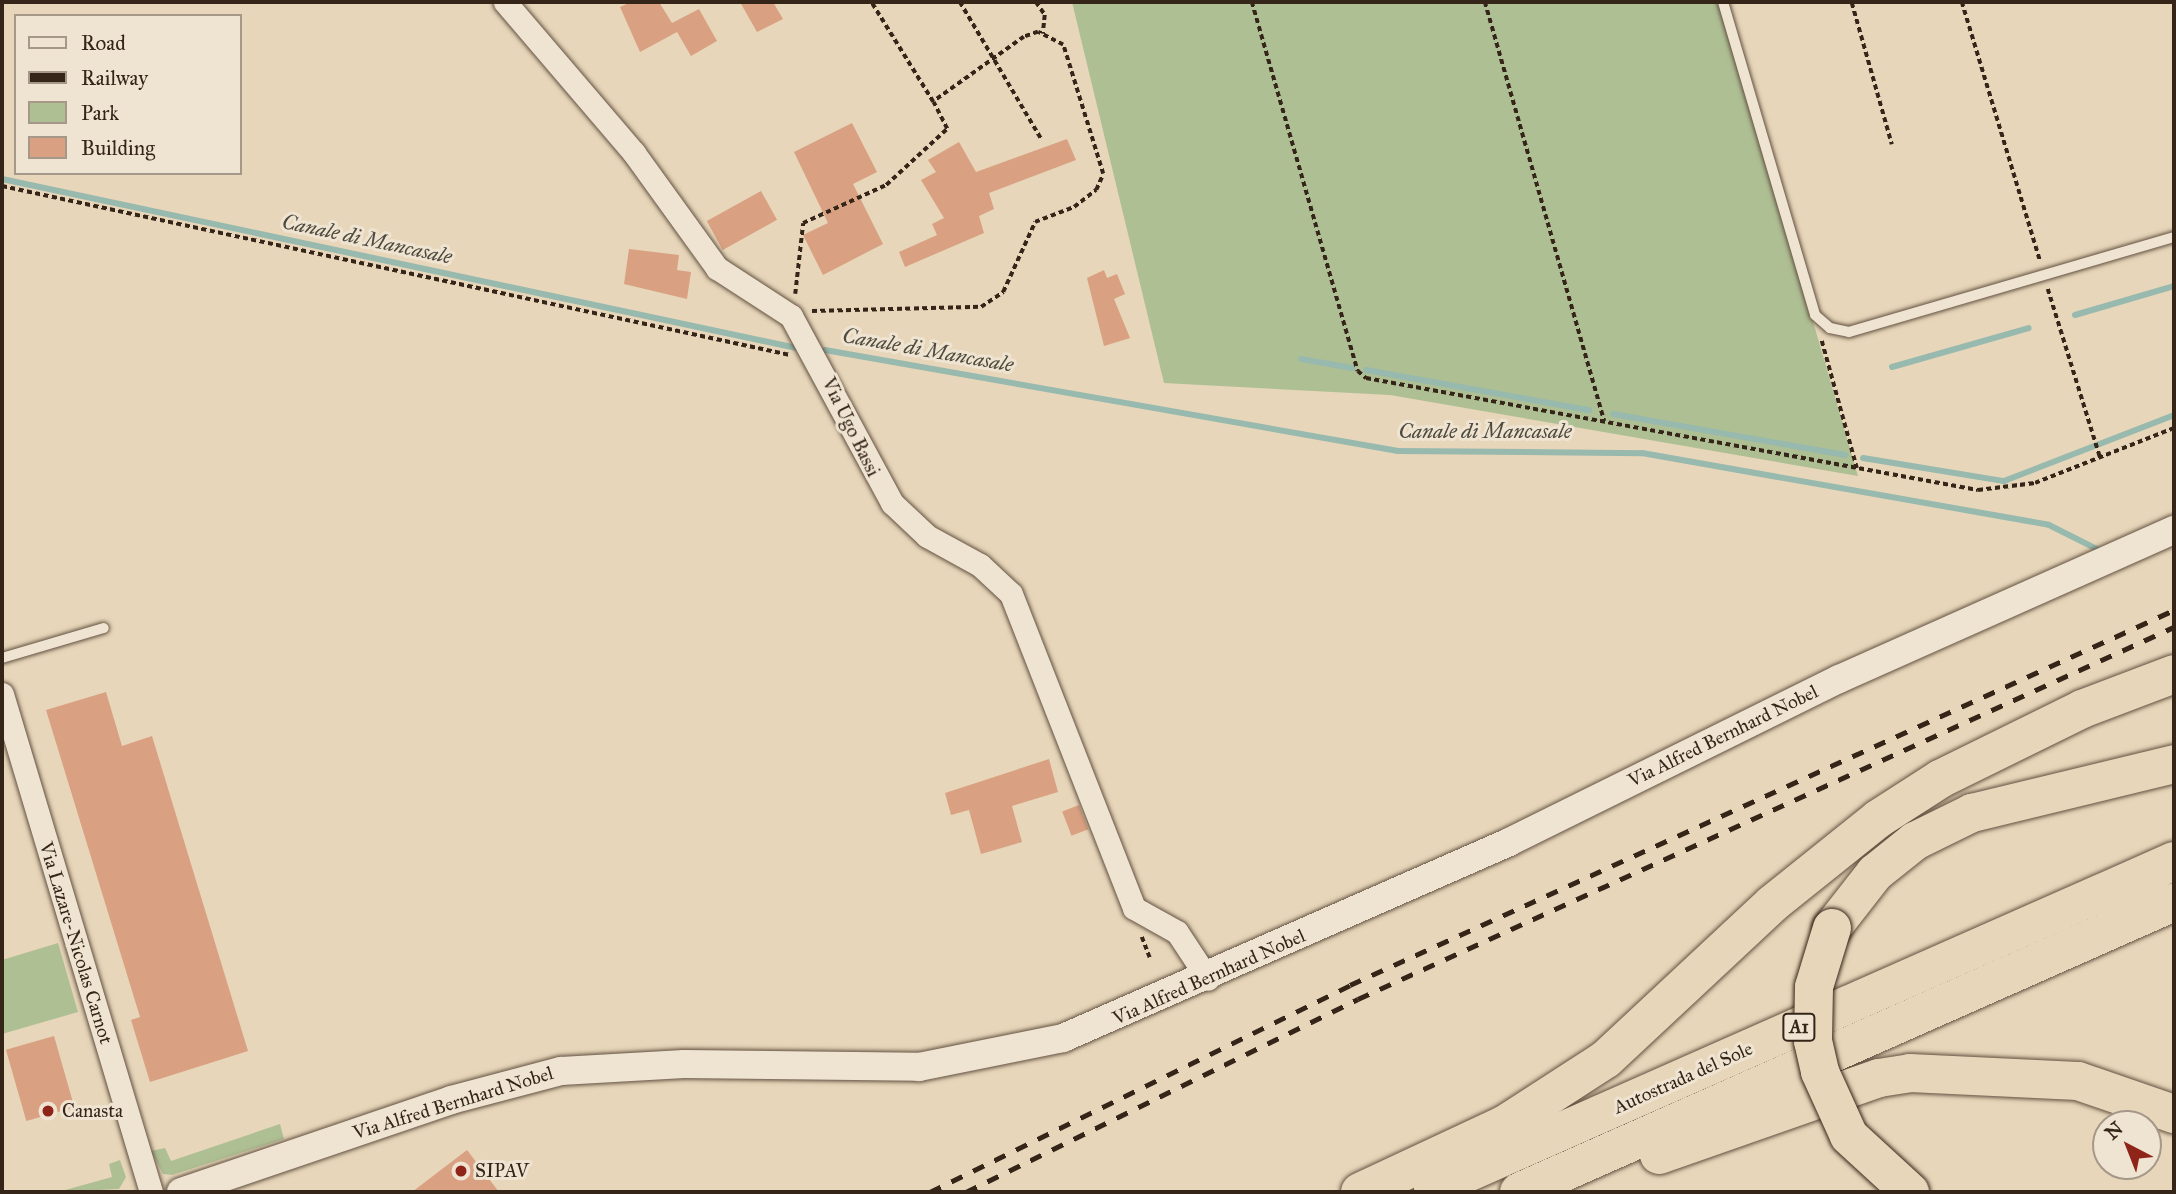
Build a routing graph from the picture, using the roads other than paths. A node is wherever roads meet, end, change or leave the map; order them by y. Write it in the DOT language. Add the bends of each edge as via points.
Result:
graph roads {
  1 [pos="505,2"];
  2 [pos="1723,2"];
  3 [pos="2174,237"];
  4 [pos="2174,530"];
  5 [pos="104,628"];
  6 [pos="2,658"];
  7 [pos="2174,674"];
  8 [pos="2,694"];
  9 [pos="2174,764"];
  10 [pos="2174,861"];
  11 [pos="2174,902"];
  12 [pos="1208,979"];
  13 [pos="2174,1114"];
  14 [pos="151,1192"];
  15 [pos="181,1192"];
  16 [pos="1360,1192"];
  17 [pos="1423,1192"];
  18 [pos="1519,1192"];
  19 [pos="1555,1192"];
  20 [pos="1910,1192"];
  1 -- 12 [label="street, Via Ugo Bassi" via="634,152 717,268 794,321 820,362 862,455 892,503 927,536 980,565 1011,594 1134,908 1177,932"];
  2 -- 3 [label="lane" via="1815,315 1849,332"];
  4 -- 12 [label="street, Via Alfred Bernhard Nobel" via="1839,679 1509,842"];
  5 -- 6 [label="lane"];
  7 -- 16 [label="highway" via="2082,709 1930,786 1772,904 1606,1059 1504,1125"];
  8 -- 14 [label="street, Via Lazare-Nicolas Carnot"];
  9 -- 20 [label="highway, bridge" via="1972,813 1915,841 1875,873 1832,928 1814,987 1813,1041 1820,1072 1849,1136"];
  10 -- 17 [label="highway, Autostrada del Sole / A1"];
  11 -- 18 [label="highway, Autostrada del Sole / A1"];
  12 -- 15 [label="street, Via Alfred Bernhard Nobel" via="1063,1038 951,1063 623,1065 561,1071 451,1100"];
  13 -- 19 [label="highway" via="2078,1081 1910,1073 1879,1078"];
}
